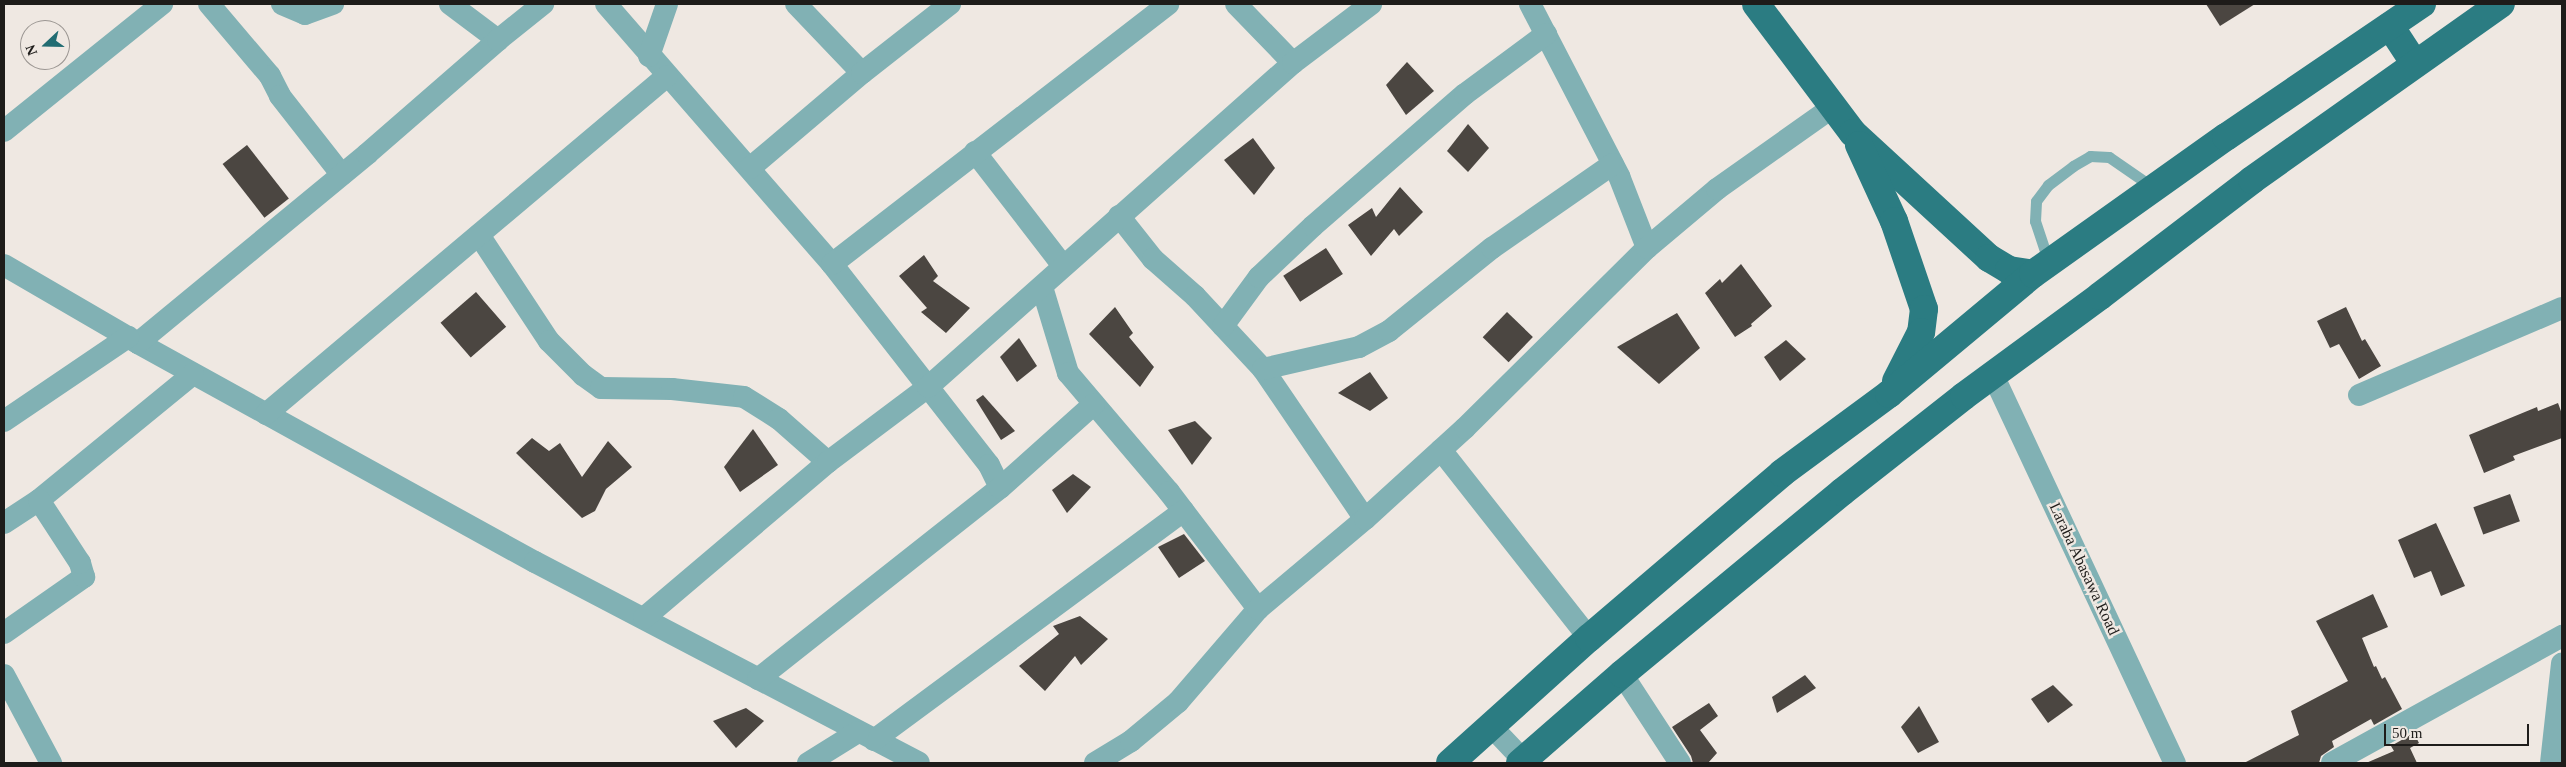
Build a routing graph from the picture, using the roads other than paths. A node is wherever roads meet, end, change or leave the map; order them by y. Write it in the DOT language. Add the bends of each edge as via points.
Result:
graph roads {
  1 [pos="162,4"];
  2 [pos="209,4"];
  3 [pos="282,4"];
  4 [pos="333,4"];
  5 [pos="450,4"];
  6 [pos="543,4"];
  7 [pos="606,4"];
  8 [pos="667,4"];
  9 [pos="796,4"];
  10 [pos="950,4"];
  11 [pos="1168,4"];
  12 [pos="1236,4"];
  13 [pos="1371,4"];
  14 [pos="1530,4"];
  15 [pos="1756,4"];
  16 [pos="2422,4"];
  17 [pos="2501,4"];
  18 [pos="2390,26"];
  19 [pos="1546,34"];
  20 [pos="498,40"];
  21 [pos="649,56"];
  22 [pos="1293,62"];
  23 [pos="2415,64"];
  24 [pos="862,73"];
  25 [pos="667,76"];
  26 [pos="1833,107"];
  27 [pos="4,131"];
  28 [pos="1853,133"];
  29 [pos="975,152"];
  30 [pos="1613,164"];
  31 [pos="750,168"];
  32 [pos="342,175"];
  33 [pos="2154,188"];
  34 [pos="1119,216"];
  35 [pos="479,235"];
  36 [pos="1647,248"];
  37 [pos="832,264"];
  38 [pos="4,265"];
  39 [pos="1063,266"];
  40 [pos="2041,269"];
  41 [pos="1042,288"];
  42 [pos="2562,308"];
  43 [pos="1223,326"];
  44 [pos="133,340"];
  45 [pos="1263,369"];
  46 [pos="193,374"];
  47 [pos="1993,375"];
  48 [pos="928,387"];
  49 [pos="1889,394"];
  50 [pos="2358,395"];
  51 [pos="1094,404"];
  52 [pos="266,414"];
  53 [pos="4,421"];
  54 [pos="1442,450"];
  55 [pos="828,462"];
  56 [pos="1000,488"];
  57 [pos="39,500"];
  58 [pos="1184,511"];
  59 [pos="1365,519"];
  60 [pos="4,523"];
  61 [pos="1258,609"];
  62 [pos="644,618"];
  63 [pos="4,633"];
  64 [pos="2562,636"];
  65 [pos="1589,638"];
  66 [pos="2562,664"];
  67 [pos="1622,674"];
  68 [pos="4,675"];
  69 [pos="758,679"];
  70 [pos="1490,725"];
  71 [pos="866,736"];
  72 [pos="1523,762"];
  73 [pos="51,763"];
  74 [pos="808,763"];
  75 [pos="919,763"];
  76 [pos="1095,763"];
  77 [pos="1450,763"];
  78 [pos="1680,763"];
  79 [pos="2175,763"];
  80 [pos="2332,763"];
  81 [pos="2551,763"];
  1 -- 27 [label="street"];
  2 -- 32 [label="street" via="270,76 280,96"];
  3 -- 4 [label="street" via="305,14"];
  5 -- 20 [label="street"];
  6 -- 20 [label="street"];
  7 -- 21 [label="street"];
  8 -- 21 [label="street"];
  9 -- 24 [label="street"];
  10 -- 24 [label="street"];
  11 -- 29 [label="street"];
  12 -- 22 [label="street"];
  13 -- 22 [label="street"];
  14 -- 19 [label="street"];
  15 -- 26 [label="main road"];
  16 -- 18 [label="main road"];
  17 -- 23 [label="main road"];
  18 -- 23 [label="main road"];
  18 -- 33 [label="main road"];
  19 -- 30 [label="street"];
  19 -- 43 [label="street" via="1465,94 1313,226 1259,277"];
  20 -- 32 [label="street"];
  21 -- 25 [label="street"];
  22 -- 34 [label="street"];
  23 -- 47 [label="main road" via="2252,180"];
  24 -- 31 [label="street"];
  25 -- 31 [label="street"];
  25 -- 35 [label="street"];
  26 -- 28 [label="main road"];
  26 -- 36 [label="street" via="1717,190"];
  28 -- 40 [label="main road" via="1989,258 2009,270"];
  28 -- 49 [label="main road" via="1894,221 1924,310 1921,332"];
  29 -- 37 [label="street"];
  29 -- 39 [label="street"];
  30 -- 36 [label="street"];
  30 -- 45 [label="street" via="1492,248 1389,331 1359,347"];
  31 -- 37 [label="street"];
  32 -- 44 [label="street"];
  33 -- 40 [label="main road"];
  33 -- 40 [label="lane" via="2109,157 2090,156 2073,166 2048,185 2036,201"];
  34 -- 39 [label="street"];
  34 -- 43 [label="street" via="1153,259"];
  35 -- 52 [label="street"];
  35 -- 55 [label="street" via="549,342 601,388 672,389 744,397 779,419"];
  36 -- 54 [label="street"];
  37 -- 48 [label="street"];
  38 -- 44 [label="street"];
  39 -- 41 [label="street"];
  40 -- 49 [label="main road"];
  41 -- 48 [label="street"];
  41 -- 51 [label="street" via="1068,373"];
  42 -- 50 [label="street"];
  43 -- 45 [label="street"];
  44 -- 46 [label="street"];
  44 -- 53 [label="street"];
  45 -- 59 [label="street"];
  46 -- 52 [label="street"];
  46 -- 57 [label="street"];
  47 -- 67 [label="main road" via="1842,492"];
  47 -- 79 [label="street, Laraba Abasawa Road"];
  48 -- 55 [label="street"];
  48 -- 56 [label="street" via="989,465"];
  49 -- 65 [label="main road" via="1782,473"];
  51 -- 56 [label="street"];
  51 -- 58 [label="street"];
  52 -- 62 [label="street"];
  54 -- 59 [label="street"];
  54 -- 65 [label="street"];
  55 -- 62 [label="street"];
  56 -- 69 [label="street"];
  57 -- 60 [label="street"];
  57 -- 63 [label="street" via="80,563 84,576"];
  58 -- 61 [label="street"];
  58 -- 71 [label="street"];
  59 -- 61 [label="street"];
  61 -- 76 [label="street" via="1178,702 1131,741"];
  62 -- 69 [label="street"];
  64 -- 80 [label="street"];
  65 -- 70 [label="main road"];
  66 -- 81 [label="street"];
  67 -- 72 [label="main road"];
  67 -- 78 [label="street"];
  68 -- 73 [label="street"];
  69 -- 71 [label="street"];
  70 -- 72 [label="street"];
  70 -- 77 [label="main road"];
  71 -- 74 [label="street"];
  71 -- 75 [label="street"];
}
